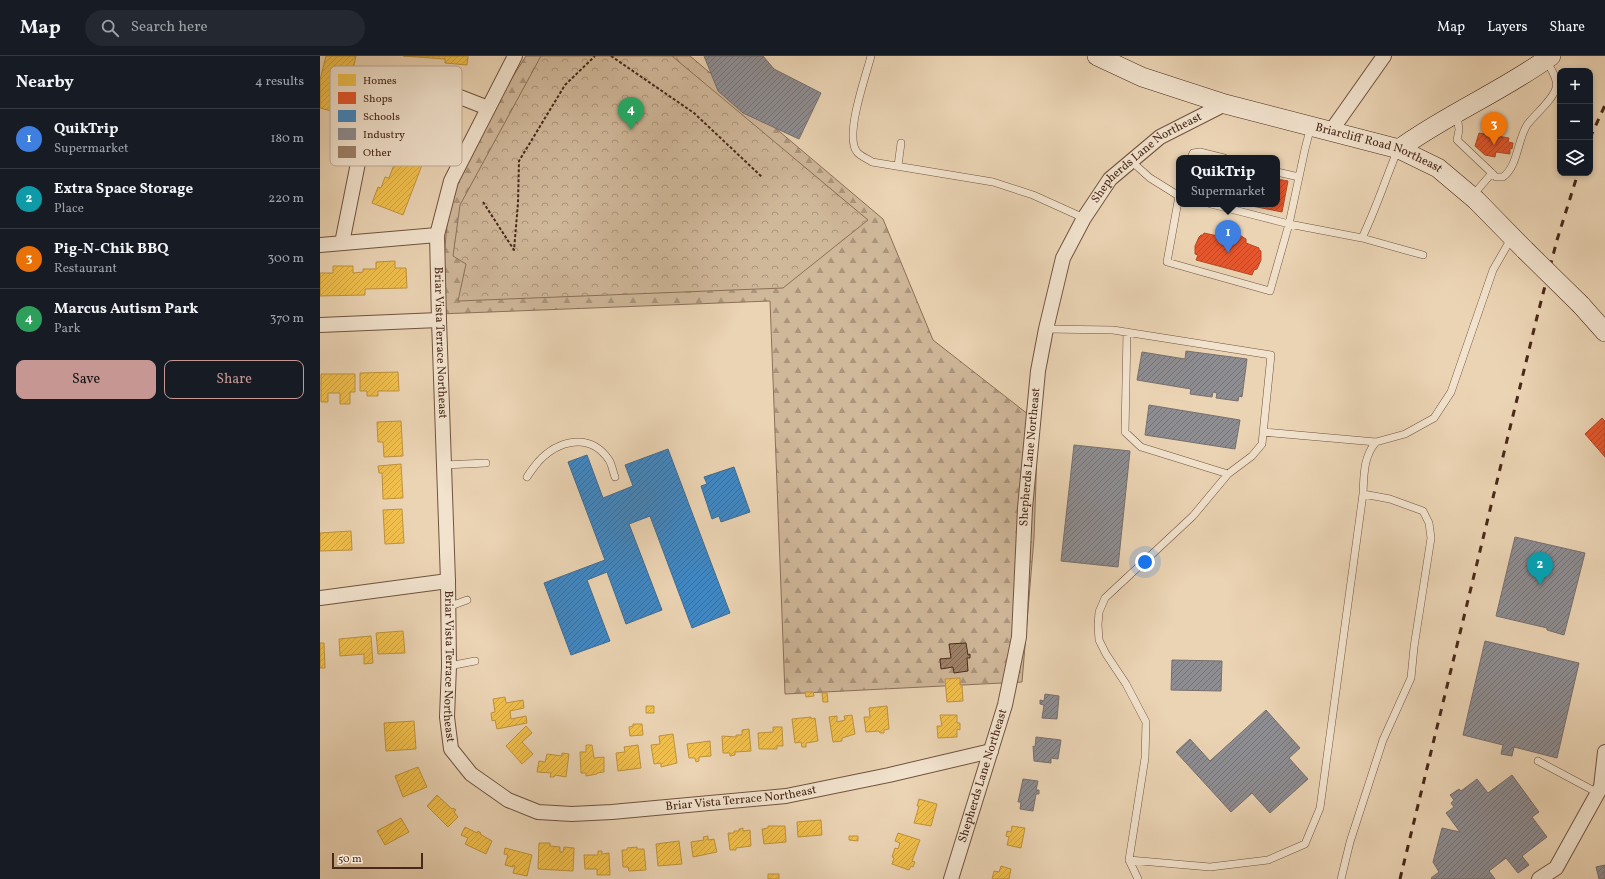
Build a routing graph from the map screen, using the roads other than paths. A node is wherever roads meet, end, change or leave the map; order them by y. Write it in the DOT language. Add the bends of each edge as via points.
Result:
graph roads {
  1 [pos="515,56"];
  2 [pos="871,56"];
  3 [pos="1097,56"];
  4 [pos="1384,56"];
  5 [pos="1548,58"];
  6 [pos="462,98"];
  7 [pos="1225,104"];
  8 [pos="488,108"];
  9 [pos="1456,112"];
  10 [pos="1311,126"];
  11 [pos="1331,131"];
  12 [pos="901,143"];
  13 [pos="1398,149"];
  14 [pos="1192,155"];
  15 [pos="1212,155"];
  16 [pos="462,159"];
  17 [pos="1131,161"];
  18 [pos="357,166"];
  19 [pos="459,166"];
  20 [pos="898,166"];
  21 [pos="1280,173"];
  22 [pos="1492,173"];
  23 [pos="1299,177"];
  24 [pos="1176,194"];
  25 [pos="1472,196"];
  26 [pos="1177,207"];
  27 [pos="1223,207"];
  28 [pos="1084,218"];
  29 [pos="1289,224"];
  30 [pos="437,235"];
  31 [pos="1362,238"];
  32 [pos="342,243"];
  33 [pos="1519,243"];
  34 [pos="320,245"];
  35 [pos="1423,255"];
  36 [pos="438,320"];
  37 [pos="320,325"];
  38 [pos="1604,328"];
  39 [pos="1046,329"];
  40 [pos="1127,332"];
  41 [pos="1263,432"];
  42 [pos="1376,442"];
  43 [pos="486,463"];
  44 [pos="444,465"];
  45 [pos="1228,474"];
  46 [pos="527,477"];
  47 [pos="615,477"];
  48 [pos="1363,494"];
  49 [pos="448,581"];
  50 [pos="320,598"];
  51 [pos="467,600"];
  52 [pos="448,607"];
  53 [pos="475,661"];
  54 [pos="449,666"];
  55 [pos="991,751"];
  56 [pos="1605,752"];
  57 [pos="1538,761"];
  58 [pos="1601,790"];
  59 [pos="1129,860"];
  60 [pos="1556,873"];
  61 [pos="951,879"];
  62 [pos="1138,879"];
  63 [pos="1341,879"];
  64 [pos="1539,879"];
  1 -- 8 [label="street, Briar Vista Terrace Northeast"];
  2 -- 20 [label="lane" via="853,122 852,138 856,152 872,162"];
  3 -- 7 [label="main road, Briarcliff Road Northeast" via="1142,77"];
  4 -- 11 [label="street"];
  5 -- 9 [label="main road"];
  5 -- 22 [label="lane" via="1557,81 1556,89 1524,130 1509,172 1503,177 1496,177"];
  6 -- 8 [label="street"];
  7 -- 10 [label="main road, Briarcliff Road Northeast"];
  7 -- 17 [label="street, Shepherds Lane Northeast" via="1160,136"];
  8 -- 16 [label="street, Briar Vista Terrace Northeast"];
  9 -- 13 [label="main road"];
  9 -- 22 [label="lane" via="1459,130 1457,140"];
  10 -- 11 [label="main road, Briarcliff Road Northeast"];
  10 -- 23 [label="lane"];
  11 -- 13 [label="main road, Briarcliff Road Northeast"];
  12 -- 20 [label="lane"];
  13 -- 25 [label="main road, Briarcliff Road Northeast" via="1438,168"];
  13 -- 31 [label="lane" via="1377,207"];
  14 -- 15 [label="lane" via="1200,152"];
  17 -- 24 [label="lane" via="1150,178"];
  17 -- 28 [label="street, Shepherds Lane Northeast" via="1110,179"];
  18 -- 32 [label="street"];
  19 -- 30 [label="street, Briar Vista Terrace Northeast" via="451,181"];
  20 -- 28 [label="lane" via="993,182 1033,195"];
  21 -- 23 [label="lane"];
  22 -- 25 [label="lane"];
  23 -- 29 [label="lane"];
  25 -- 33 [label="main road, Briarcliff Road Northeast"];
  26 -- 29 [label="lane" via="1167,262 1270,291"];
  27 -- 29 [label="lane"];
  28 -- 39 [label="street, Shepherds Lane Northeast" via="1063,258"];
  29 -- 31 [label="lane"];
  30 -- 32 [label="street"];
  30 -- 36 [label="street, Briar Vista Terrace Northeast"];
  31 -- 35 [label="lane"];
  32 -- 34 [label="street"];
  33 -- 38 [label="main road, Briarcliff Road Northeast, bridge"];
  33 -- 42 [label="lane" via="1493,270 1451,392 1434,418 1405,434"];
  36 -- 37 [label="street"];
  36 -- 44 [label="street, Briar Vista Terrace Northeast"];
  39 -- 40 [label="lane"];
  39 -- 55 [label="street, Shepherds Lane Northeast" via="1038,371 1025,508 1019,637 1006,701"];
  40 -- 41 [label="lane" via="1271,355"];
  40 -- 45 [label="lane" via="1125,432 1141,447"];
  41 -- 42 [label="lane"];
  41 -- 45 [label="lane" via="1262,444 1252,456"];
  42 -- 48 [label="lane" via="1369,449 1365,464"];
  43 -- 44 [label="lane"];
  44 -- 49 [label="street, Briar Vista Terrace Northeast"];
  45 -- 59 [label="lane" via="1193,516 1105,598 1099,612 1100,640 1146,722 1145,758"];
  46 -- 47 [label="lane" via="539,461 552,451 568,443 582,441 597,447 609,460"];
  48 -- 59 [label="lane" via="1320,808 1305,844 1268,860 1210,867"];
  48 -- 63 [label="lane" via="1390,499 1423,511 1429,523 1431,538 1411,678 1383,740 1350,842"];
  49 -- 50 [label="street"];
  49 -- 52 [label="street, Briar Vista Terrace Northeast"];
  51 -- 52 [label="lane"];
  52 -- 54 [label="street, Briar Vista Terrace Northeast"];
  53 -- 54 [label="lane"];
  54 -- 55 [label="street, Briar Vista Terrace Northeast" via="447,717 451,750 471,774 483,783 508,800 538,812 612,812 786,796"];
  55 -- 61 [label="street, Shepherds Lane Northeast"];
  56 -- 58 [label="street"];
  57 -- 58 [label="lane"];
  58 -- 60 [label="street"];
  59 -- 62 [label="lane"];
  60 -- 64 [label="street"];
}
